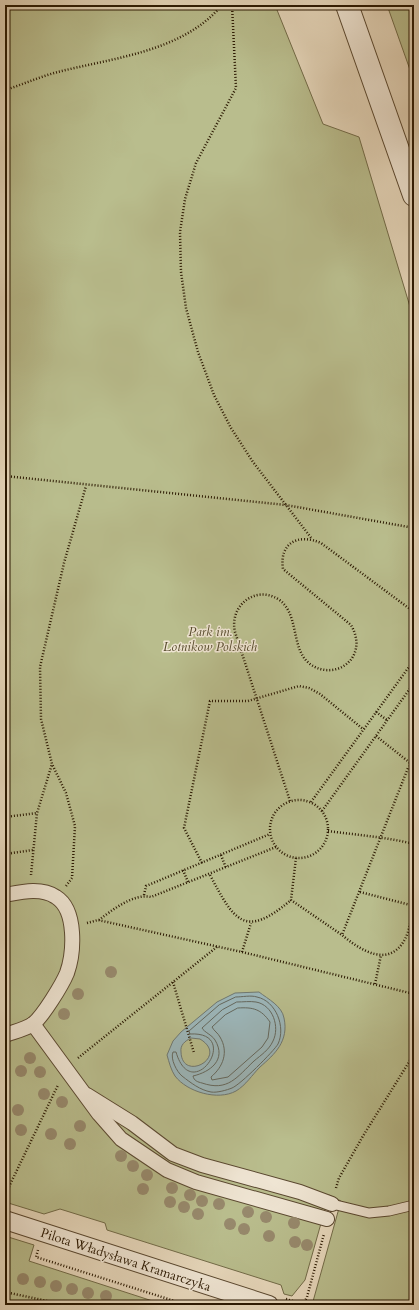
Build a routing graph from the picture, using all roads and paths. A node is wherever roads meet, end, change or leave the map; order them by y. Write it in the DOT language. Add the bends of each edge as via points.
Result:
graph roads {
  1 [pos="222,5"];
  2 [pos="232,5"];
  3 [pos="347,5"];
  4 [pos="5,90"];
  5 [pos="414,195"];
  6 [pos="5,476"];
  7 [pos="86,486"];
  8 [pos="286,505"];
  9 [pos="414,528"];
  10 [pos="313,539"];
  11 [pos="414,612"];
  12 [pos="414,660"];
  13 [pos="414,683"];
  14 [pos="258,698"];
  15 [pos="376,712"];
  16 [pos="387,720"];
  17 [pos="363,730"];
  18 [pos="376,736"];
  19 [pos="52,764"];
  20 [pos="413,765"];
  21 [pos="290,801"];
  22 [pos="311,802"];
  23 [pos="322,811"];
  24 [pos="37,813"];
  25 [pos="5,817"];
  26 [pos="328,831"];
  27 [pos="270,834"];
  28 [pos="381,838"];
  29 [pos="414,844"];
  30 [pos="276,847"];
  31 [pos="33,850"];
  32 [pos="5,854"];
  33 [pos="221,855"];
  34 [pos="296,858"];
  35 [pos="202,862"];
  36 [pos="226,868"];
  37 [pos="183,870"];
  38 [pos="210,874"];
  39 [pos="188,882"];
  40 [pos="29,891"];
  41 [pos="360,892"];
  42 [pos="5,895"];
  43 [pos="144,895"];
  44 [pos="56,897"];
  45 [pos="291,900"];
  46 [pos="414,906"];
  47 [pos="98,920"];
  48 [pos="252,923"];
  49 [pos="73,926"];
  50 [pos="342,935"];
  51 [pos="218,946"];
  52 [pos="242,952"];
  53 [pos="381,955"];
  54 [pos="173,982"];
  55 [pos="375,984"];
  56 [pos="414,994"];
  57 [pos="33,1024"];
  58 [pos="5,1035"];
  59 [pos="194,1052"];
  60 [pos="414,1054"];
  61 [pos="66,1068"];
  62 [pos="85,1094"];
  63 [pos="5,1194"];
  64 [pos="332,1204"];
  65 [pos="414,1205"];
  66 [pos="327,1219"];
  67 [pos="5,1220"];
  68 [pos="40,1243"];
  69 [pos="5,1292"];
  70 [pos="66,1305"];
  71 [pos="187,1305"];
  72 [pos="269,1305"];
  73 [pos="303,1305"];
  1 -- 4 [label="path" via="191,33 117,60 53,73"];
  2 -- 8 [label="path" via="236,88 193,170 180,232 181,272 186,308 198,352 214,395 231,428"];
  3 -- 5 [label="street"];
  6 -- 7 [label="path"];
  7 -- 8 [label="path"];
  7 -- 19 [label="path" via="64,563 40,667 42,719"];
  8 -- 9 [label="path"];
  8 -- 10 [label="path"];
  10 -- 11 [label="path"];
  10 -- 14 [label="path" via="302,538 287,547 282,560 283,569 351,625 356,635 356,652 352,659 338,668 316,668 303,655 286,606 266,594 245,600 238,608 233,622"];
  12 -- 15 [label="path"];
  13 -- 16 [label="path"];
  14 -- 17 [label="path" via="299,686 309,688 320,694"];
  14 -- 21 [label="path"];
  14 -- 35 [label="path" via="248,701 210,701 184,828"];
  15 -- 16 [label="path"];
  15 -- 17 [label="path"];
  16 -- 18 [label="path"];
  17 -- 22 [label="path"];
  18 -- 20 [label="path"];
  18 -- 23 [label="path"];
  19 -- 24 [label="path"];
  19 -- 44 [label="path" via="66,793 75,826 72,878"];
  20 -- 28 [label="path" via="408,768"];
  21 -- 22 [label="path"];
  21 -- 27 [label="path" via="278,808 272,819"];
  22 -- 23 [label="path"];
  23 -- 26 [label="path" via="327,819"];
  24 -- 25 [label="path"];
  24 -- 31 [label="path"];
  26 -- 28 [label="path"];
  26 -- 34 [label="path" via="321,848 309,856"];
  27 -- 30 [label="path"];
  27 -- 33 [label="path"];
  28 -- 29 [label="path" via="388,837"];
  28 -- 41 [label="path"];
  30 -- 34 [label="path" via="287,856"];
  30 -- 36 [label="path"];
  31 -- 32 [label="path"];
  31 -- 40 [label="path"];
  33 -- 35 [label="path"];
  33 -- 36 [label="path"];
  34 -- 45 [label="path"];
  35 -- 37 [label="path"];
  36 -- 38 [label="path"];
  37 -- 39 [label="path"];
  37 -- 43 [label="path" via="146,886"];
  38 -- 39 [label="path"];
  38 -- 48 [label="path" via="232,912 240,919"];
  39 -- 43 [label="path" via="151,897"];
  40 -- 42 [label="street"];
  40 -- 44 [label="street" via="43,892"];
  41 -- 46 [label="path"];
  41 -- 50 [label="path"];
  43 -- 47 [label="path" via="114,908"];
  44 -- 49 [label="street" via="65,907"];
  45 -- 48 [label="path" via="268,918"];
  45 -- 50 [label="path"];
  46 -- 53 [label="path" via="406,938 396,950"];
  47 -- 49 [label="path"];
  47 -- 51 [label="path"];
  48 -- 52 [label="path"];
  49 -- 57 [label="street" via="67,973 56,994"];
  50 -- 53 [label="path" via="373,955"];
  51 -- 52 [label="path"];
  51 -- 54 [label="path"];
  52 -- 55 [label="path"];
  53 -- 55 [label="path"];
  54 -- 59 [label="path"];
  54 -- 61 [label="path"];
  55 -- 56 [label="path"];
  57 -- 58 [label="street"];
  57 -- 61 [label="street"];
  60 -- 64 [label="path" via="339,1178"];
  61 -- 62 [label="street"];
  61 -- 63 [label="path"];
  62 -- 64 [label="street" via="132,1123 173,1154"];
  62 -- 66 [label="street" via="121,1139 167,1170 196,1182"];
  64 -- 65 [label="lane" via="369,1213"];
  66 -- 73 [label="path"];
  67 -- 72 [label="street, Pilota Władysława Kramarczyka"];
  68 -- 71 [label="path" via="36,1257"];
  69 -- 70 [label="path"];
}
